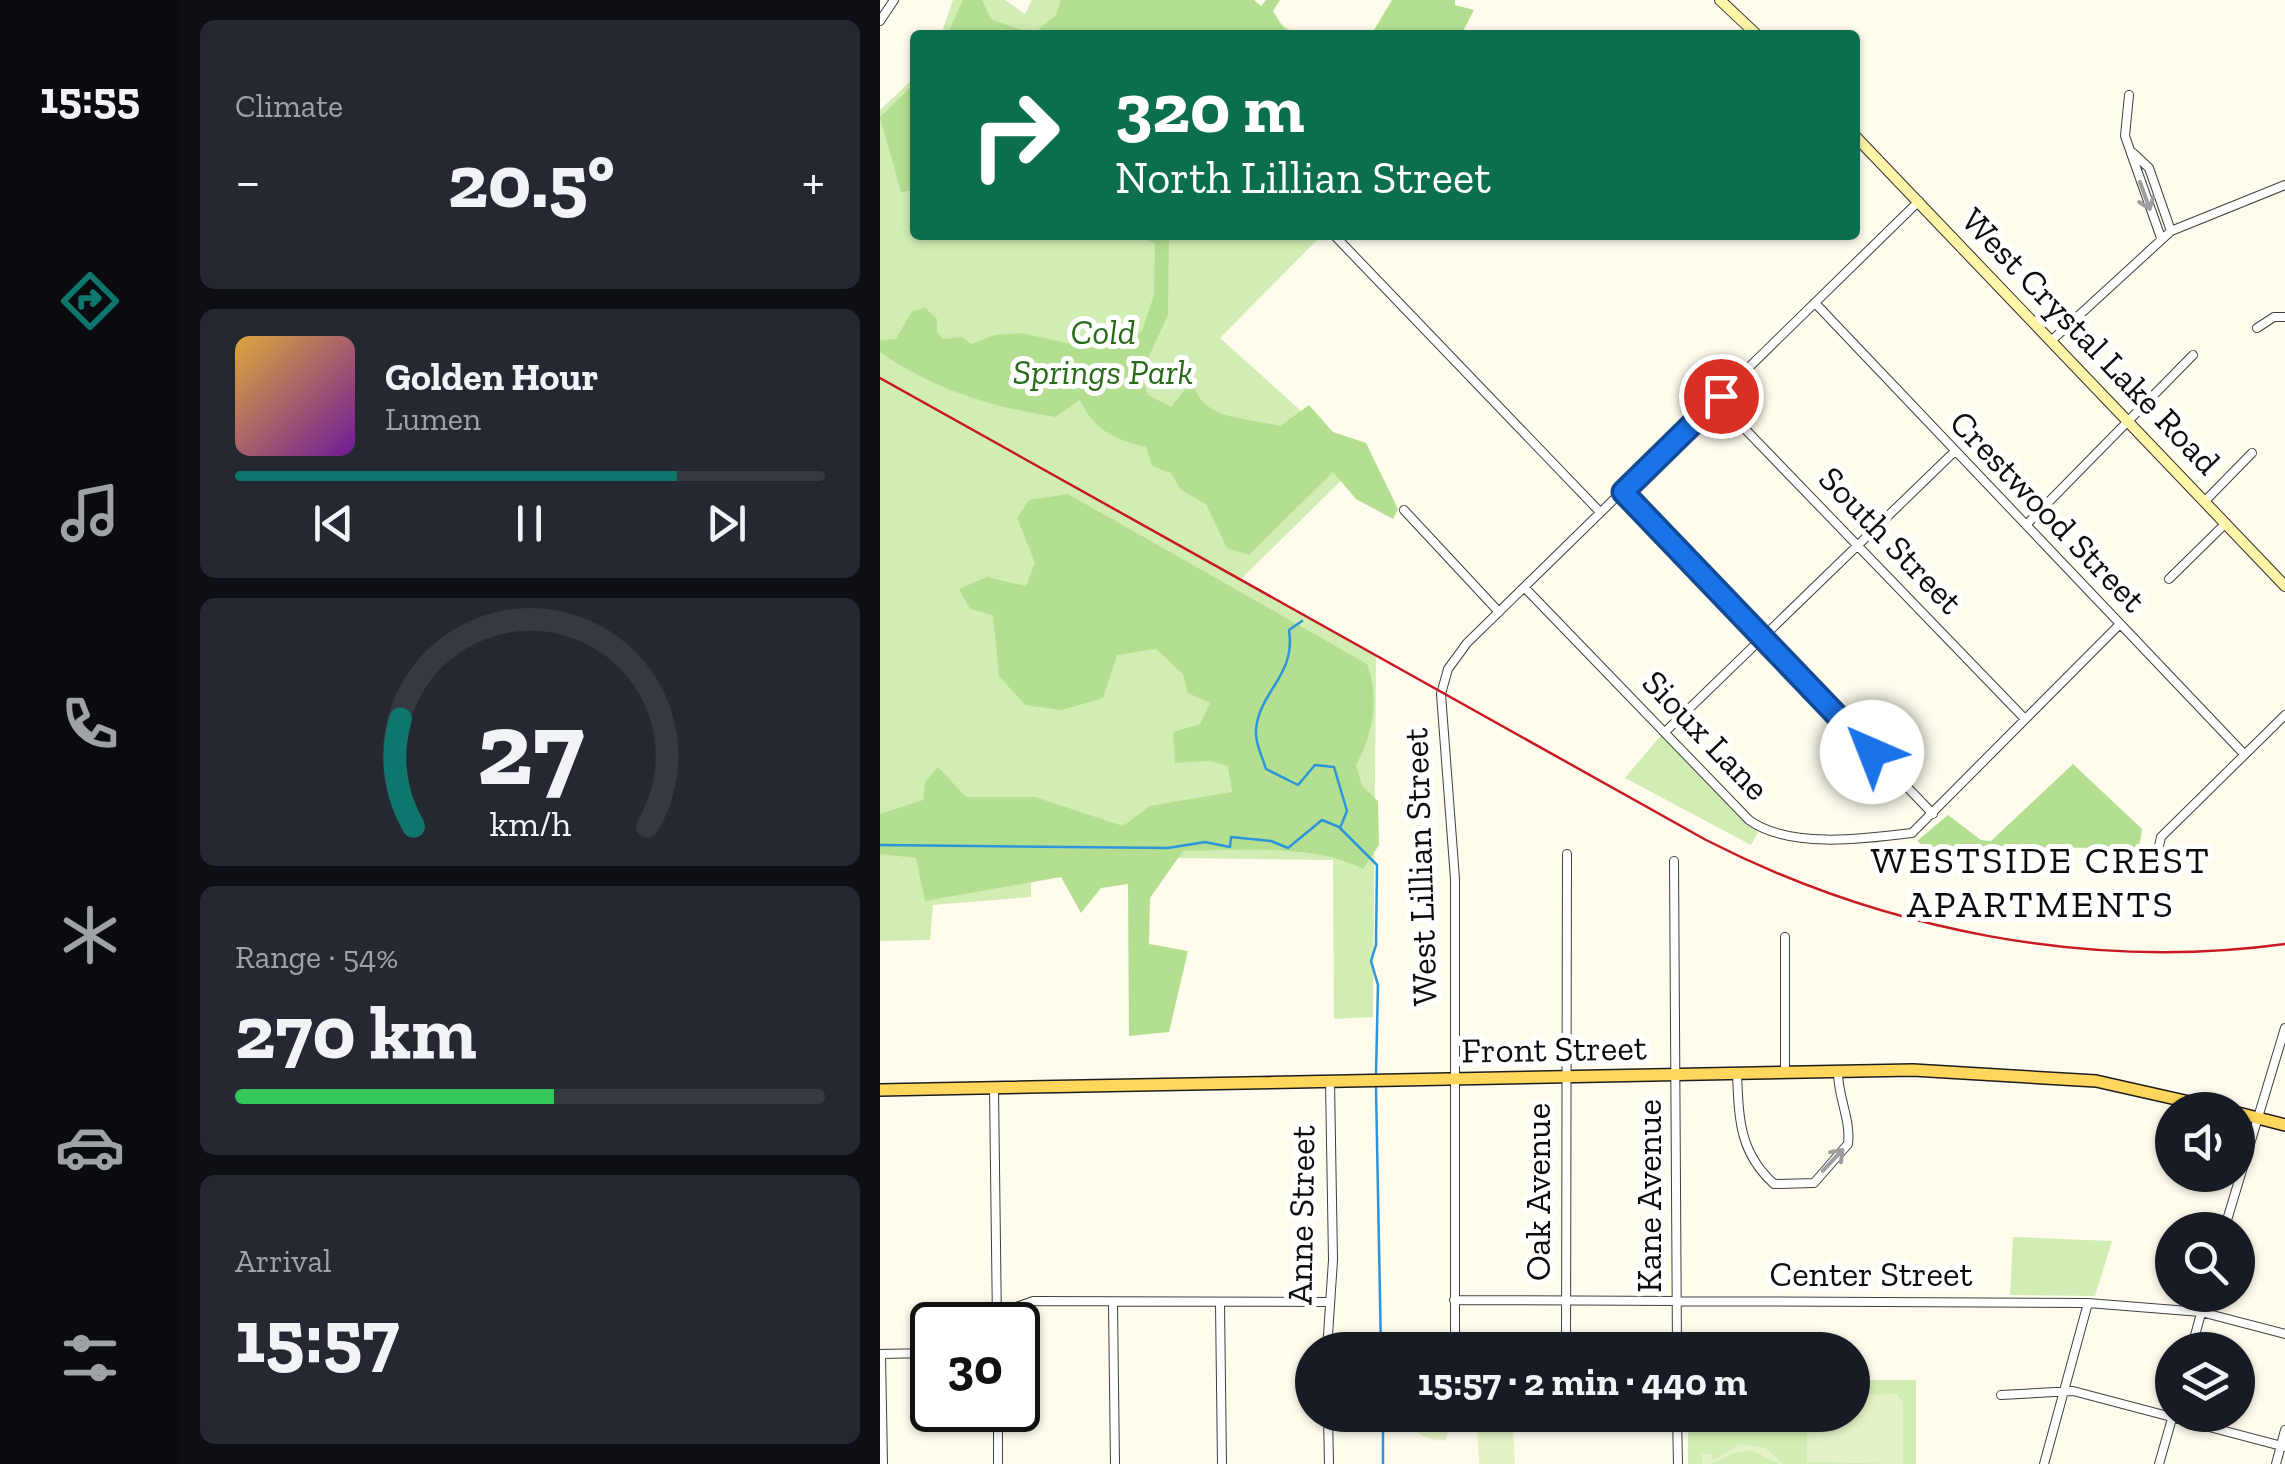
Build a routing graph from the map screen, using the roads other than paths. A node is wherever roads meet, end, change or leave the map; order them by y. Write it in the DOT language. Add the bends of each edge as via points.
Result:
graph roads {
  1 [pos="894,0"];
  2 [pos="1720,0"];
  3 [pos="880,21"];
  4 [pos="1752,30"];
  5 [pos="2130,95"];
  6 [pos="1860,141"];
  7 [pos="2134,153"];
  8 [pos="2285,185"];
  9 [pos="1920,201"];
  10 [pos="2171,231"];
  11 [pos="2161,238"];
  12 [pos="1339,240"];
  13 [pos="1814,303"];
  14 [pos="2285,318"];
  15 [pos="2257,328"];
  16 [pos="2051,342"];
  17 [pos="2193,355"];
  18 [pos="1717,400"];
  19 [pos="2129,420"];
  20 [pos="1952,453"];
  21 [pos="2252,453"];
  22 [pos="1623,492"];
  23 [pos="2205,502"];
  24 [pos="1404,510"];
  25 [pos="1600,512"];
  26 [pos="2226,524"];
  27 [pos="2026,525"];
  28 [pos="1858,545"];
  29 [pos="2169,579"];
  30 [pos="2285,586"];
  31 [pos="1526,588"];
  32 [pos="1499,612"];
  33 [pos="2119,625"];
  34 [pos="1762,640"];
  35 [pos="2285,715"];
  36 [pos="2025,719"];
  37 [pos="1665,732"];
  38 [pos="2244,754"];
  39 [pos="1933,814"];
  40 [pos="1566,854"];
  41 [pos="2156,859"];
  42 [pos="1674,861"];
  43 [pos="1786,938"];
  44 [pos="2285,1028"];
  45 [pos="1838,1072"];
  46 [pos="1785,1073"];
  47 [pos="1737,1074"];
  48 [pos="1676,1075"];
  49 [pos="1566,1076"];
  50 [pos="1454,1078"];
  51 [pos="1330,1082"];
  52 [pos="994,1088"];
  53 [pos="880,1090"];
  54 [pos="2155,1096"];
  55 [pos="2256,1117"];
  56 [pos="2285,1125"];
  57 [pos="2229,1212"];
  58 [pos="1454,1300"];
  59 [pos="1677,1300"];
  60 [pos="1566,1301"];
  61 [pos="997,1302"];
  62 [pos="1029,1302"];
  63 [pos="1327,1302"];
  64 [pos="1112,1304"];
  65 [pos="1220,1304"];
  66 [pos="2088,1304"];
  67 [pos="2155,1309"];
  68 [pos="2201,1312"];
  69 [pos="1328,1332"];
  70 [pos="1455,1332"];
  71 [pos="1566,1332"];
  72 [pos="1677,1332"];
  73 [pos="2195,1332"];
  74 [pos="2285,1334"];
  75 [pos="910,1353"];
  76 [pos="881,1354"];
  77 [pos="2064,1393"];
  78 [pos="2001,1396"];
  79 [pos="2155,1412"];
  80 [pos="2285,1430"];
  81 [pos="998,1432"];
  82 [pos="1328,1432"];
  83 [pos="1677,1432"];
  84 [pos="2168,1432"];
  85 [pos="2229,1432"];
  86 [pos="2283,1447"];
  87 [pos="883,1464"];
  88 [pos="998,1464"];
  89 [pos="1115,1464"];
  90 [pos="1222,1464"];
  91 [pos="1328,1464"];
  92 [pos="1678,1464"];
  93 [pos="2044,1464"];
  94 [pos="2159,1464"];
  95 [pos="2276,1464"];
  1 -- 3 [label="street"];
  2 -- 4 [label="street"];
  5 -- 7 [label="street" via="2124,136"];
  6 -- 9 [label="street, West Crystal Lake Road"];
  7 -- 10 [label="street" via="2149,168"];
  7 -- 11 [label="street, one-way"];
  8 -- 10 [label="street"];
  9 -- 13 [label="street"];
  9 -- 16 [label="street, West Crystal Lake Road"];
  10 -- 11 [label="street"];
  11 -- 16 [label="street"];
  12 -- 25 [label="street"];
  13 -- 18 [label="street"];
  13 -- 20 [label="street, Crestwood Street"];
  14 -- 15 [label="street"];
  16 -- 19 [label="street, West Crystal Lake Road"];
  17 -- 19 [label="street"];
  18 -- 22 [label="street"];
  18 -- 28 [label="street, South Street"];
  19 -- 23 [label="street, West Crystal Lake Road"];
  19 -- 27 [label="street"];
  20 -- 27 [label="street, Crestwood Street"];
  20 -- 28 [label="street"];
  21 -- 23 [label="street"];
  22 -- 25 [label="street"];
  22 -- 34 [label="street"];
  23 -- 26 [label="street, West Crystal Lake Road"];
  24 -- 32 [label="street"];
  25 -- 31 [label="street"];
  26 -- 29 [label="street"];
  26 -- 30 [label="street, West Crystal Lake Road"];
  27 -- 33 [label="street, Crestwood Street"];
  28 -- 34 [label="street"];
  28 -- 36 [label="street, South Street"];
  31 -- 32 [label="street"];
  31 -- 37 [label="street, Sioux Lane"];
  32 -- 50 [label="street, West Lillian Street" via="1456,657 1441,694 1455,879"];
  33 -- 36 [label="street"];
  33 -- 38 [label="street, Crestwood Street"];
  34 -- 37 [label="street"];
  34 -- 39 [label="street"];
  35 -- 38 [label="street"];
  36 -- 39 [label="street"];
  37 -- 39 [label="street, Sioux Lane" via="1764,831 1885,836 1912,833"];
  38 -- 41 [label="street" via="2160,837"];
  40 -- 49 [label="street, Oak Avenue"];
  42 -- 48 [label="street, Kane Avenue"];
  43 -- 46 [label="street"];
  44 -- 55 [label="street"];
  45 -- 46 [label="main road, Front Street"];
  47 -- 45 [label="street, one-way" via="1740,1136 1756,1167 1774,1184 1814,1184 1848,1144"];
  45 -- 54 [label="main road, Front Street" via="2072,1079"];
  46 -- 47 [label="main road, Front Street"];
  47 -- 48 [label="main road, Front Street"];
  48 -- 49 [label="main road, Front Street"];
  48 -- 59 [label="street, Kane Avenue"];
  49 -- 50 [label="main road, Front Street"];
  49 -- 60 [label="street, Oak Avenue"];
  50 -- 51 [label="main road, Front Street"];
  50 -- 58 [label="street, West Lillian Street"];
  51 -- 52 [label="main road, Front Street"];
  51 -- 63 [label="street, Anne Street"];
  52 -- 53 [label="main road, Front Street"];
  52 -- 61 [label="street"];
  55 -- 56 [label="main road"];
  55 -- 57 [label="street"];
  58 -- 60 [label="street, Center Street"];
  58 -- 70 [label="street, West Lillian Street"];
  59 -- 60 [label="street, Center Street"];
  59 -- 66 [label="street, Center Street"];
  59 -- 72 [label="street, Kane Avenue"];
  60 -- 71 [label="street, Oak Avenue"];
  62 -- 64 [label="street"];
  63 -- 65 [label="street"];
  63 -- 69 [label="street, Anne Street"];
  64 -- 65 [label="street"];
  64 -- 89 [label="street"];
  65 -- 90 [label="street"];
  66 -- 67 [label="street, Center Street"];
  66 -- 77 [label="street"];
  68 -- 73 [label="street"];
  68 -- 74 [label="street, Center Street"];
  75 -- 76 [label="street"];
  76 -- 87 [label="street"];
  77 -- 78 [label="street"];
  77 -- 79 [label="street"];
  77 -- 93 [label="street"];
  80 -- 86 [label="street"];
  81 -- 88 [label="street"];
  82 -- 91 [label="street"];
  83 -- 92 [label="street"];
  84 -- 94 [label="street"];
  85 -- 86 [label="street"];
  86 -- 95 [label="street"];
}
